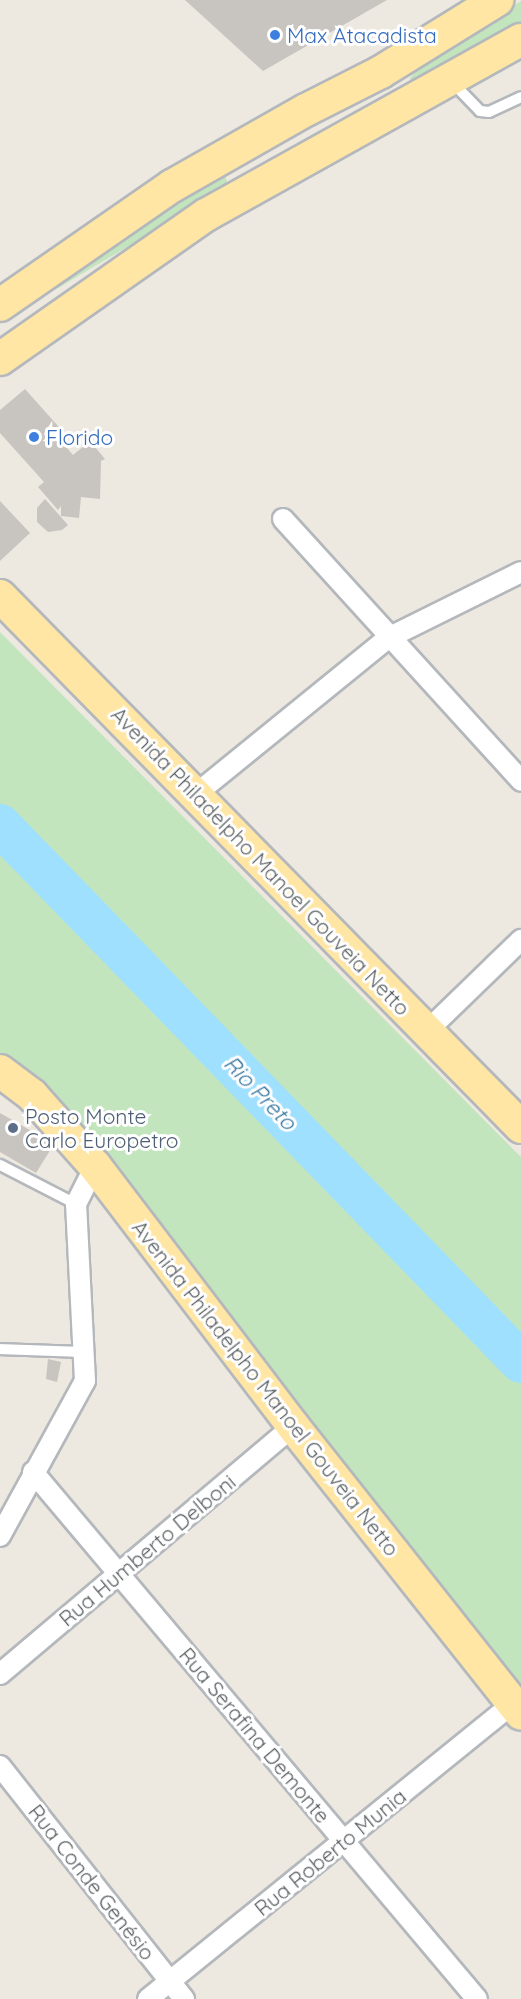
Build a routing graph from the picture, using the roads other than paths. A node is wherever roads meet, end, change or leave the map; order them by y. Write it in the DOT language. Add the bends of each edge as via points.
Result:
graph roads {
  1 [pos="496,0"];
  2 [pos="521,40"];
  3 [pos="381,72"];
  4 [pos="450,80"];
  5 [pos="521,97"];
  6 [pos="278,129"];
  7 [pos="351,135"];
  8 [pos="232,201"];
  9 [pos="12,296"];
  10 [pos="51,321"];
  11 [pos="0,358"];
  12 [pos="283,519"];
  13 [pos="521,572"];
  14 [pos="0,596"];
  15 [pos="388,638"];
  16 [pos="521,781"];
  17 [pos="196,794"];
  18 [pos="521,940"];
  19 [pos="427,1031"];
  20 [pos="0,1071"];
  21 [pos="521,1127"];
  22 [pos="0,1165"];
  23 [pos="95,1166"];
  24 [pos="76,1204"];
  25 [pos="0,1349"];
  26 [pos="85,1353"];
  27 [pos="293,1426"];
  28 [pos="33,1472"];
  29 [pos="0,1536"];
  30 [pos="119,1574"];
  31 [pos="0,1674"];
  32 [pos="517,1709"];
  33 [pos="0,1766"];
  34 [pos="344,1841"];
  35 [pos="170,1981"];
  36 [pos="148,1999"];
  37 [pos="184,1999"];
  38 [pos="477,1999"];
  1 -- 3 [label="main road"];
  2 -- 4 [label="main road"];
  3 -- 6 [label="main road" via="306,110"];
  3 -- 7 [label="main road" via="383,97"];
  4 -- 5 [label="lane" via="480,111 489,112"];
  4 -- 7 [label="main road"];
  6 -- 8 [label="main road" via="246,166"];
  6 -- 9 [label="main road" via="172,186"];
  7 -- 8 [label="main road"];
  8 -- 10 [label="main road"];
  9 -- 10 [label="main road"];
  10 -- 11 [label="main road"];
  12 -- 15 [label="street"];
  13 -- 15 [label="street"];
  14 -- 17 [label="main road, Avenida Philadelpho Manoel Gouveia Netto"];
  15 -- 16 [label="street"];
  15 -- 17 [label="street"];
  17 -- 19 [label="main road, Avenida Philadelpho Manoel Gouveia Netto"];
  18 -- 19 [label="street"];
  19 -- 21 [label="main road, Avenida Philadelpho Manoel Gouveia Netto"];
  20 -- 23 [label="main road, Avenida Philadelpho Manoel Gouveia Netto" via="32,1095"];
  22 -- 24 [label="lane"];
  23 -- 24 [label="street"];
  23 -- 27 [label="main road, Avenida Philadelpho Manoel Gouveia Netto"];
  24 -- 26 [label="street"];
  25 -- 26 [label="lane"];
  26 -- 28 [label="street" via="85,1381"];
  27 -- 30 [label="street, Rua Humberto Delboni"];
  27 -- 32 [label="main road, Avenida Philadelpho Manoel Gouveia Netto"];
  28 -- 29 [label="street"];
  28 -- 30 [label="street, Rua Serafina Demonte"];
  30 -- 31 [label="street, Rua Humberto Delboni"];
  30 -- 34 [label="street, Rua Serafina Demonte"];
  32 -- 34 [label="street, Rua Roberto Munia"];
  33 -- 35 [label="street, Rua Conde Genésio"];
  34 -- 35 [label="street, Rua Roberto Munia"];
  34 -- 38 [label="street, Rua Serafina Demonte"];
  35 -- 36 [label="street, Rua Roberto Munia"];
  35 -- 37 [label="street, Rua Conde Genésio"];
}
